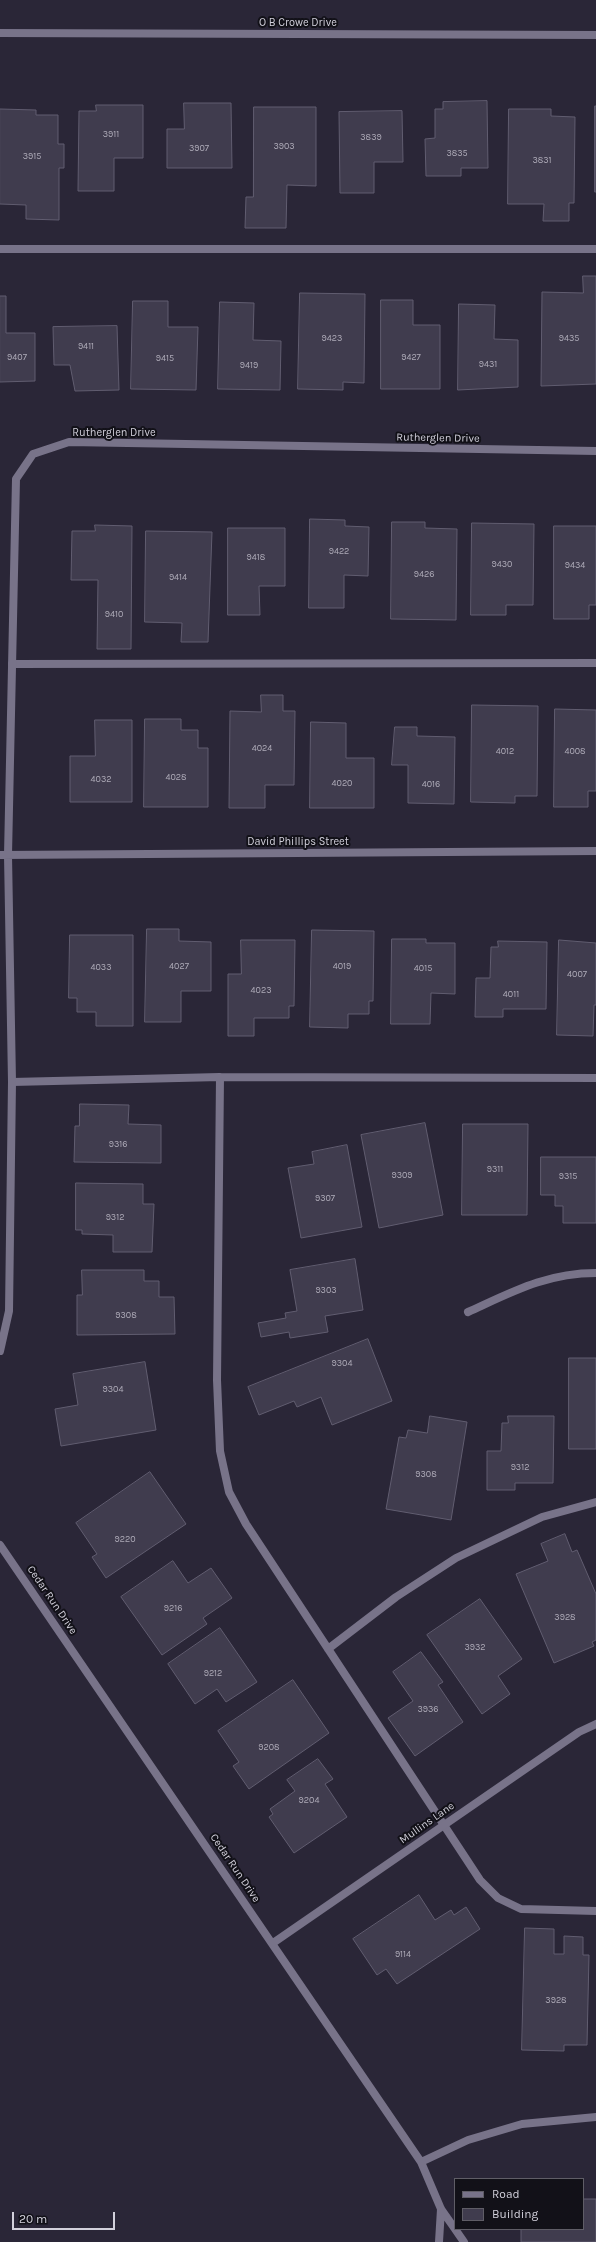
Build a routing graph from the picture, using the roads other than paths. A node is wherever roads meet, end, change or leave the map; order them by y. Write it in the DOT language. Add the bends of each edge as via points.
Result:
graph roads {
  1 [pos="0,33"];
  2 [pos="596,35"];
  3 [pos="0,249"];
  4 [pos="596,249"];
  5 [pos="596,451"];
  6 [pos="596,663"];
  7 [pos="12,664"];
  8 [pos="596,851"];
  9 [pos="4,855"];
  10 [pos="220,1077"];
  11 [pos="596,1078"];
  12 [pos="12,1082"];
  13 [pos="596,1274"];
  14 [pos="468,1312"];
  15 [pos="0,1351"];
  16 [pos="596,1502"];
  17 [pos="0,1544"];
  18 [pos="328,1649"];
  19 [pos="596,1724"];
  20 [pos="443,1826"];
  21 [pos="596,1911"];
  22 [pos="273,1943"];
  23 [pos="596,2118"];
  24 [pos="421,2162"];
  25 [pos="441,2209"];
  26 [pos="454,2228"];
  27 [pos="456,2230"];
  28 [pos="439,2242"];
  29 [pos="464,2242"];
  1 -- 2 [label="street, O B Crowe Drive"];
  3 -- 4 [label="street"];
  5 -- 7 [label="street, Rutherglen Drive" via="69,442 33,454 16,479"];
  6 -- 7 [label="street"];
  7 -- 9 [label="street, Rutherglen Drive"];
  8 -- 9 [label="street, David Phillips Street"];
  9 -- 12 [label="street, Rutherglen Drive"];
  10 -- 11 [label="street"];
  10 -- 12 [label="street"];
  10 -- 18 [label="street" via="217,1380 220,1452 229,1492 246,1524"];
  12 -- 15 [label="street, Rutherglen Drive" via="9,1311"];
  13 -- 14 [label="street" via="574,1274 534,1282"];
  16 -- 18 [label="street" via="542,1517 456,1558 396,1597"];
  17 -- 22 [label="street, Cedar Run Drive"];
  18 -- 20 [label="street"];
  19 -- 20 [label="street, Mullins Lane" via="579,1732"];
  20 -- 21 [label="street" via="480,1880 498,1898 521,1909"];
  20 -- 22 [label="street, Mullins Lane"];
  22 -- 24 [label="street, Cedar Run Drive"];
  23 -- 24 [label="street" via="522,2124 468,2140"];
  24 -- 25 [label="street, Cedar Run Drive"];
  25 -- 26 [label="street"];
  25 -- 28 [label="street"];
  27 -- 29 [label="street"];
}
